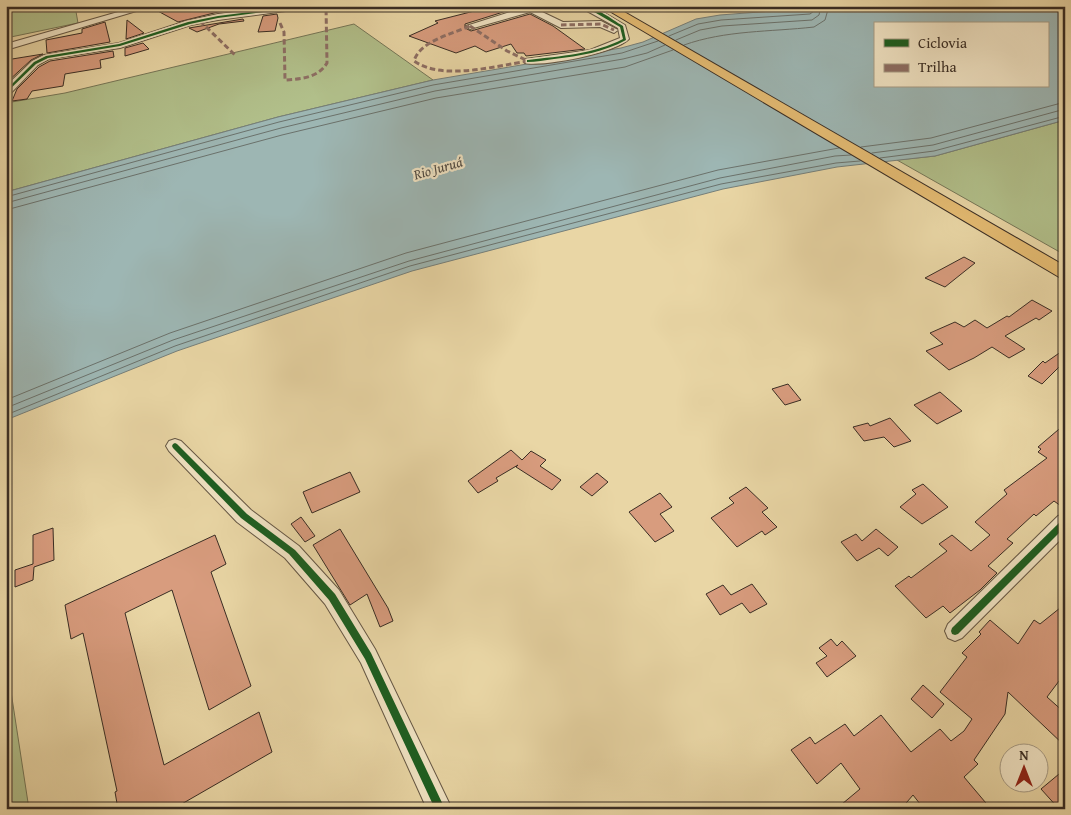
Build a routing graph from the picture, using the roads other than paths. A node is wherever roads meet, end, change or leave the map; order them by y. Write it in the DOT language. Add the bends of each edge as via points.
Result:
graph roads {
  1 [pos="149,6"];
  2 [pos="308,6"];
  3 [pos="542,6"];
  4 [pos="582,6"];
  5 [pos="606,6"];
  6 [pos="618,6"];
  7 [pos="527,8"];
  8 [pos="470,26"];
  9 [pos="625,39"];
  10 [pos="6,47"];
  11 [pos="52,56"];
  12 [pos="528,60"];
  13 [pos="6,92"];
  14 [pos="1065,262"];
  15 [pos="1065,273"];
  16 [pos="176,446"];
  17 [pos="1065,522"];
  18 [pos="955,631"];
  19 [pos="440,809"];
  1 -- 10 [label="street" via="37,42"];
  2 -- 11 [label="street" via="218,17 120,46"];
  3 -- 7 [label="street"];
  4 -- 9 [label="street" via="622,27"];
  5 -- 15 [label="main road"];
  6 -- 14 [label="main road"];
  7 -- 8 [label="street"];
  7 -- 9 [label="street" via="561,25 600,24 612,27"];
  9 -- 12 [label="street" via="597,50"];
  10 -- 11 [label="street" via="24,54 42,52"];
  11 -- 13 [label="street" via="35,63"];
  16 -- 19 [label="street" via="244,516 292,552 332,597 368,656"];
  17 -- 18 [label="street"];
}
